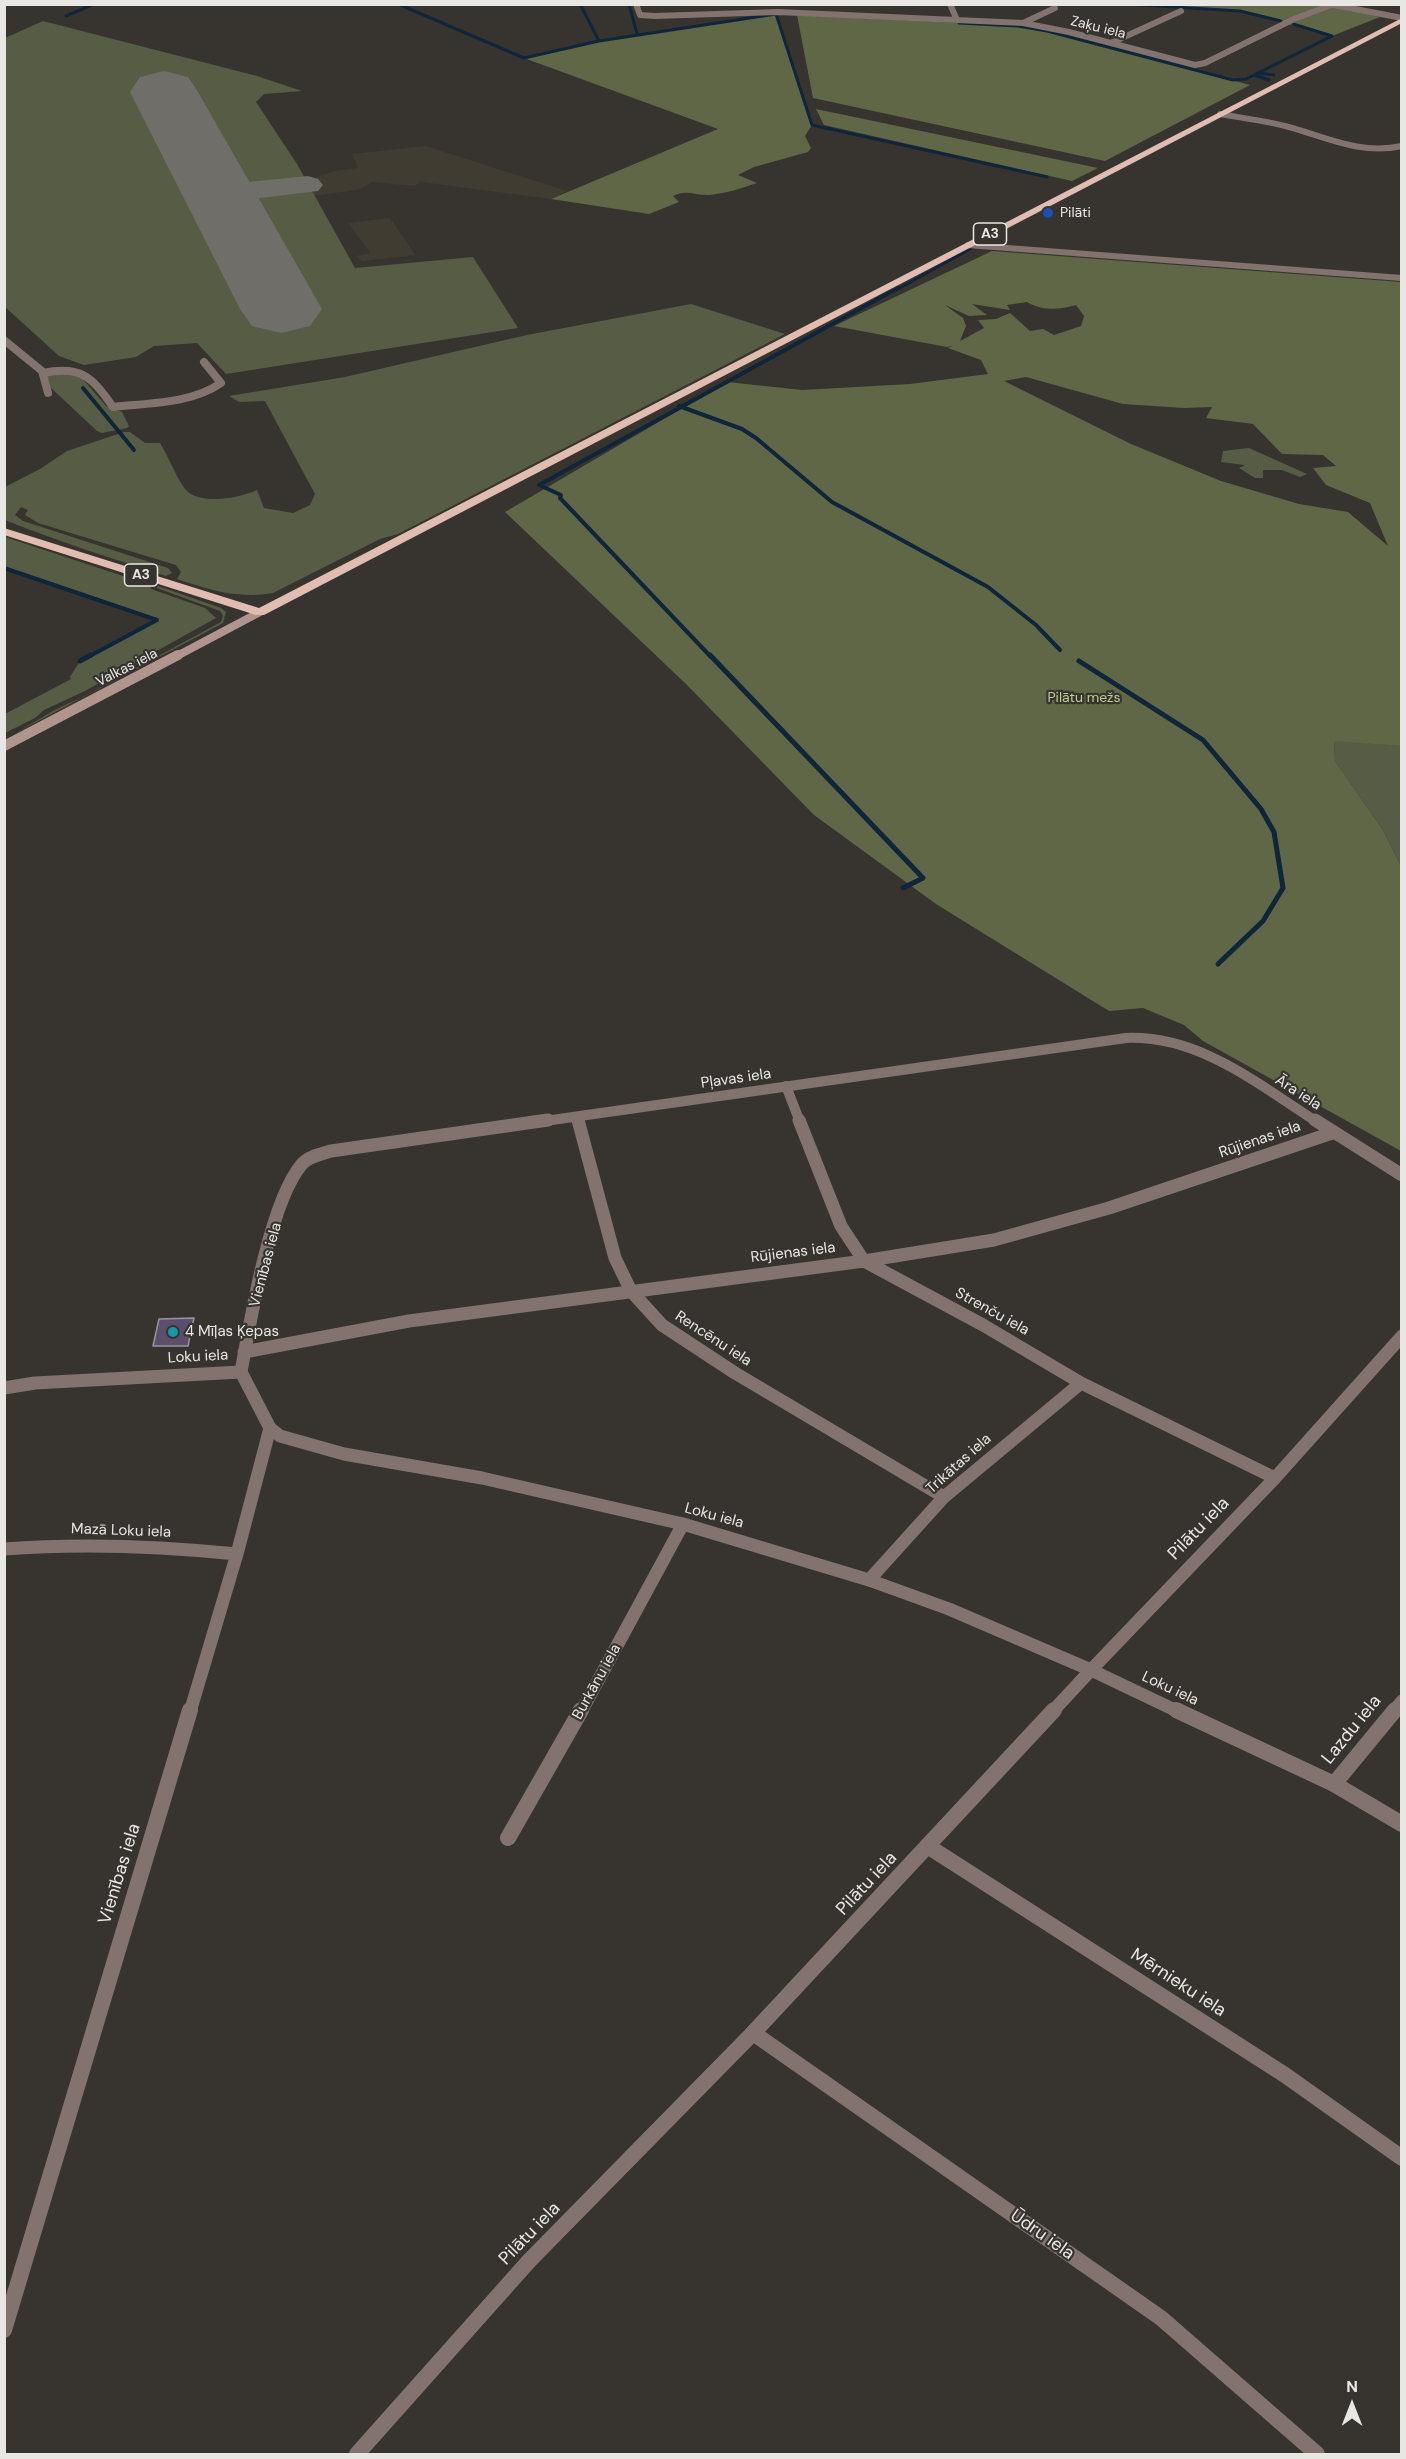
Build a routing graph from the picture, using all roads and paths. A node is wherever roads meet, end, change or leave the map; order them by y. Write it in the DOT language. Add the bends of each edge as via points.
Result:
graph roads {
  1 [pos="636,4"];
  2 [pos="784,4"];
  3 [pos="853,4"];
  4 [pos="950,4"];
  5 [pos="1330,5"];
  6 [pos="1055,8"];
  7 [pos="1181,11"];
  8 [pos="787,12"];
  9 [pos="857,15"];
  10 [pos="1401,19"];
  11 [pos="957,20"];
  12 [pos="1023,23"];
  13 [pos="1111,43"];
  14 [pos="1220,114"];
  15 [pos="1401,146"];
  16 [pos="968,245"];
  17 [pos="1401,278"];
  18 [pos="4,340"];
  19 [pos="204,362"];
  20 [pos="43,373"];
  21 [pos="48,393"];
  22 [pos="4,531"];
  23 [pos="260,612"];
  24 [pos="4,746"];
  25 [pos="1176,1041"];
  26 [pos="786,1086"];
  27 [pos="577,1117"];
  28 [pos="1332,1133"];
  29 [pos="303,1162"];
  30 [pos="1401,1175"];
  31 [pos="864,1261"];
  32 [pos="631,1291"];
  33 [pos="1401,1336"];
  34 [pos="244,1352"];
  35 [pos="241,1372"];
  36 [pos="1081,1383"];
  37 [pos="4,1388"];
  38 [pos="270,1428"];
  39 [pos="1275,1478"];
  40 [pos="944,1497"];
  41 [pos="683,1524"];
  42 [pos="4,1549"];
  43 [pos="237,1554"];
  44 [pos="869,1580"];
  45 [pos="1092,1670"];
  46 [pos="1401,1701"];
  47 [pos="1334,1784"];
  48 [pos="1401,1824"];
  49 [pos="508,1838"];
  50 [pos="929,1847"];
  51 [pos="753,2033"];
  52 [pos="1401,2158"];
  53 [pos="4,2330"];
  54 [pos="357,2454"];
  55 [pos="1317,2454"];
  1 -- 8 [label="street, Zaķu iela" via="640,15 655,16"];
  2 -- 8 [label="street"];
  3 -- 9 [label="street"];
  4 -- 11 [label="street"];
  5 -- 10 [label="street"];
  5 -- 13 [label="street, Zaķu iela" via="1195,65"];
  6 -- 12 [label="street"];
  7 -- 13 [label="street"];
  8 -- 9 [label="street, Zaķu iela"];
  9 -- 11 [label="street, Zaķu iela"];
  10 -- 14 [label="highway, A3"];
  11 -- 12 [label="street, Zaķu iela"];
  12 -- 13 [label="street, Zaķu iela"];
  14 -- 15 [label="street" via="1298,130 1361,149 1389,150"];
  14 -- 16 [label="highway, A3"];
  16 -- 17 [label="street"];
  16 -- 23 [label="highway, A3"];
  18 -- 20 [label="street"];
  19 -- 20 [label="street" via="221,382 215,389 176,399 113,406 76,369"];
  20 -- 21 [label="street"];
  22 -- 23 [label="highway, A3"];
  23 -- 24 [label="main road, Valkas iela"];
  25 -- 26 [label="street, Pļavas iela" via="1126,1038"];
  25 -- 28 [label="street, Āra iela" via="1211,1055"];
  26 -- 27 [label="street, Pļavas iela"];
  26 -- 31 [label="street, Strenču iela" via="841,1226"];
  27 -- 29 [label="street, Pļavas iela" via="331,1151"];
  27 -- 32 [label="street, Rencēnu iela" via="615,1258"];
  28 -- 30 [label="street, Āra iela"];
  28 -- 31 [label="street, Rūjienas iela" via="1120,1204 994,1240"];
  29 -- 34 [label="street, Vienības iela" via="290,1182 271,1240"];
  31 -- 32 [label="street, Rūjienas iela"];
  31 -- 36 [label="street, Strenču iela"];
  32 -- 34 [label="street, Rūjienas iela" via="409,1321"];
  32 -- 40 [label="street, Rencēnu iela" via="662,1325 680,1337"];
  33 -- 39 [label="street, Pilātu iela"];
  34 -- 35 [label="street, Vienības iela"];
  35 -- 37 [label="street, Loku iela"];
  35 -- 38 [label="street, Loku iela"];
  36 -- 39 [label="street, Strenču iela"];
  36 -- 40 [label="street, Trikātas iela"];
  38 -- 41 [label="street, Loku iela" via="279,1436 344,1454 482,1478"];
  38 -- 43 [label="street, Vienības iela"];
  39 -- 45 [label="street, Pilātu iela"];
  40 -- 44 [label="street, Trikātas iela"];
  41 -- 44 [label="street, Loku iela"];
  41 -- 49 [label="street, Burkānu iela"];
  42 -- 43 [label="street, Mazā Loku iela" via="50,1545"];
  43 -- 53 [label="street, Vienības iela"];
  44 -- 45 [label="street, Loku iela" via="949,1609"];
  45 -- 47 [label="street, Loku iela"];
  45 -- 50 [label="street, Pilātu iela"];
  46 -- 47 [label="street, Lazdu iela"];
  47 -- 48 [label="street, Loku iela"];
  50 -- 51 [label="street, Pilātu iela"];
  50 -- 52 [label="street, Mērnieku iela" via="1285,2075"];
  51 -- 54 [label="street, Pilātu iela" via="529,2261"];
  51 -- 55 [label="street, Ūdru iela" via="1161,2318"];
}
